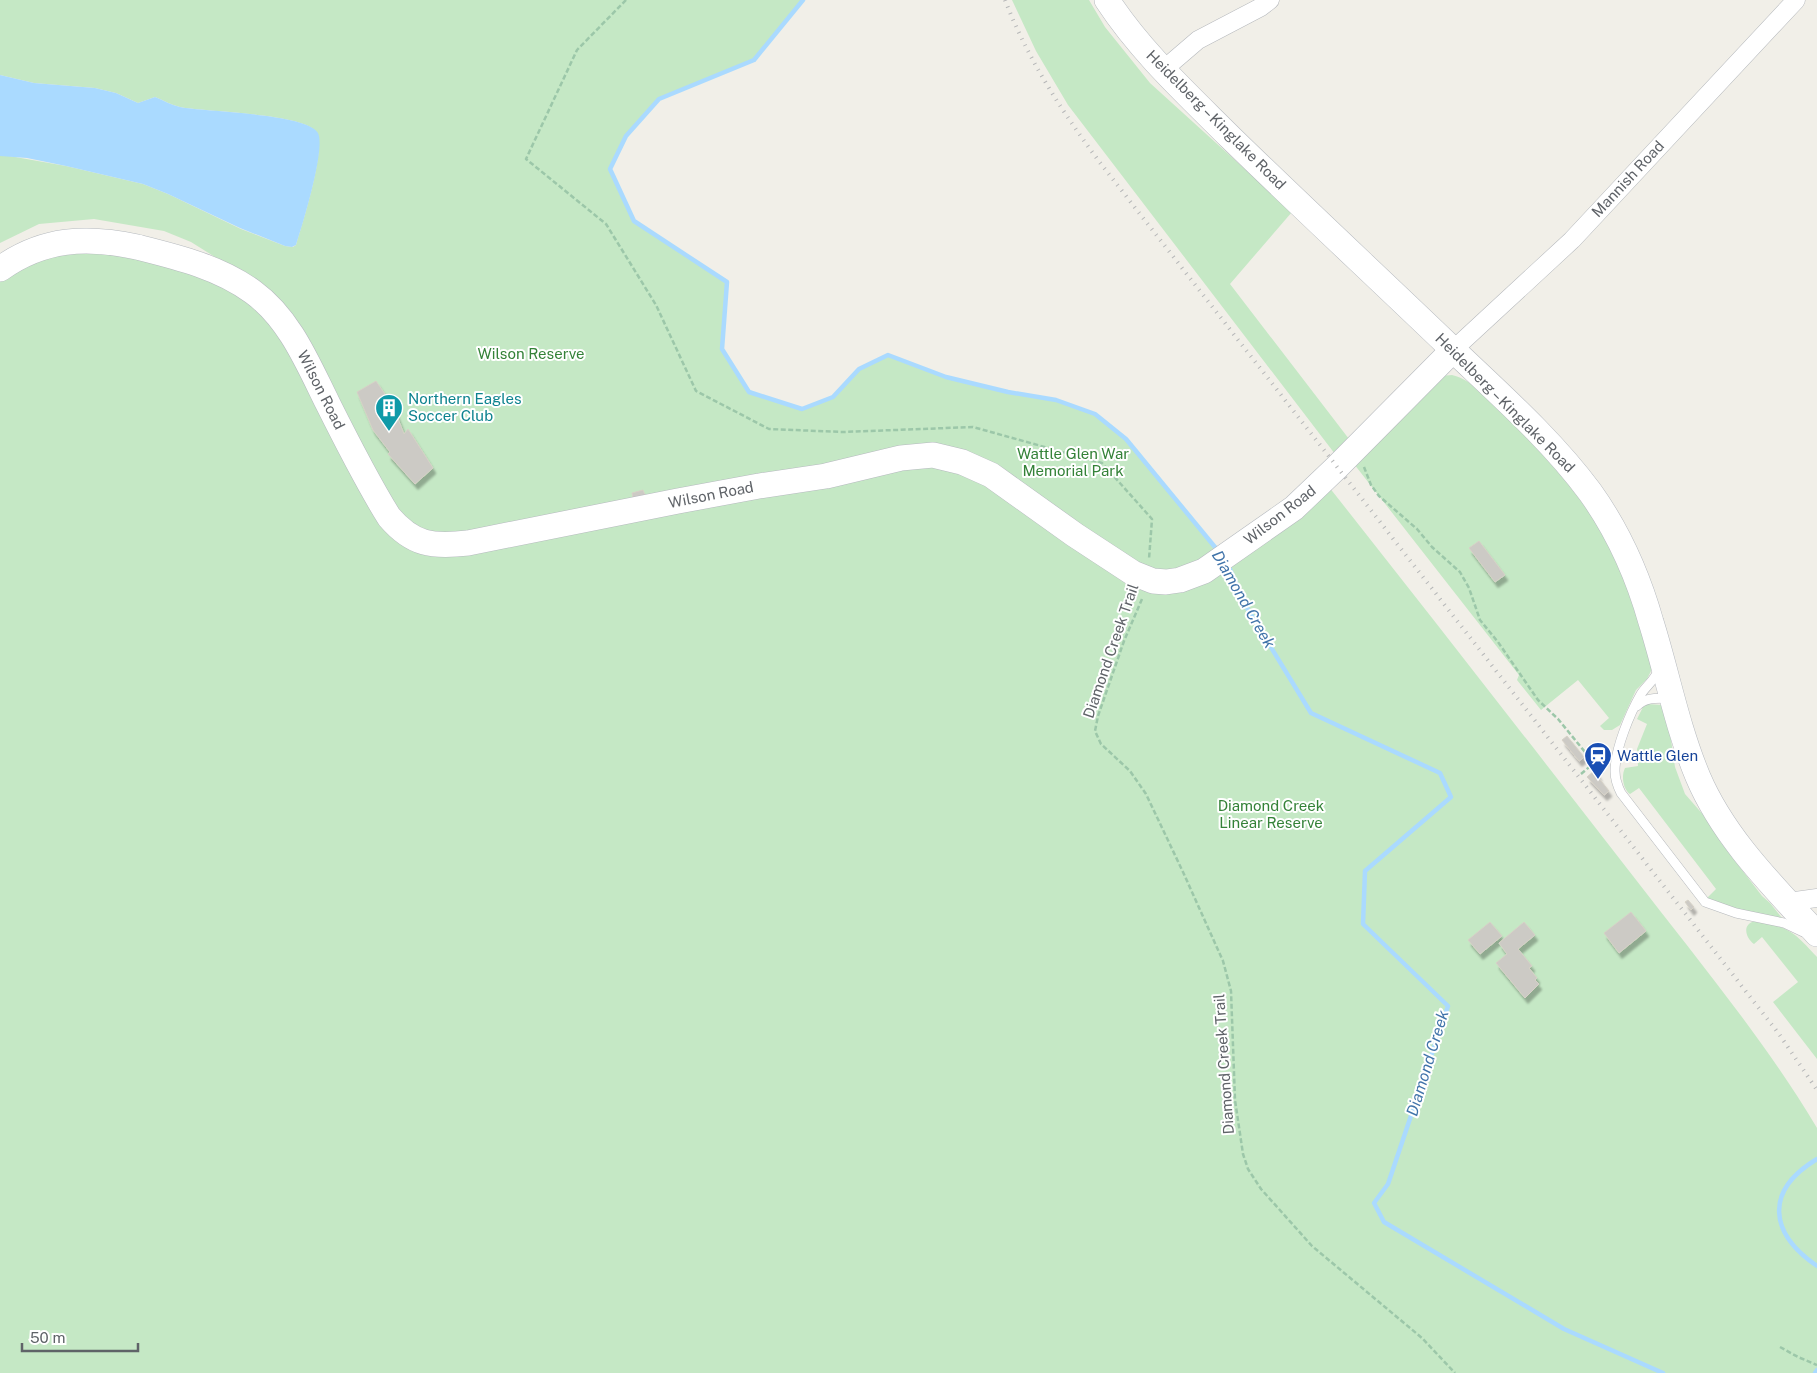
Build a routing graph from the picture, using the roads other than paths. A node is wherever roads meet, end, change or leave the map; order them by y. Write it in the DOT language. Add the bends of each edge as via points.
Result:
graph roads {
  1 [pos="1107,0"];
  2 [pos="1270,0"];
  3 [pos="1796,0"];
  4 [pos="1163,70"];
  5 [pos="0,269"];
  6 [pos="1453,350"];
  7 [pos="1662,659"];
  8 [pos="1672,698"];
  9 [pos="1634,710"];
  10 [pos="1817,898"];
  11 [pos="1788,902"];
  12 [pos="1817,934"];
  13 [pos="1817,940"];
  1 -- 4 [label="street, Heidelberg – Kinglake Road"];
  2 -- 4 [label="street" via="1198,40"];
  3 -- 6 [label="street, Mannish Road" via="1572,240"];
  4 -- 6 [label="street, Heidelberg – Kinglake Road"];
  5 -- 6 [label="street, Wilson Road" via="41,247 59,242 92,240 183,259 243,285 270,308 299,347 389,516 410,537 437,545 468,543 826,476 901,458 933,455 962,462 991,475 1113,562 1148,580 1180,580 1204,571 1304,499"];
  6 -- 7 [label="street, Heidelberg – Kinglake Road" via="1555,450 1590,492 1624,551"];
  7 -- 8 [label="street, Heidelberg – Kinglake Road"];
  7 -- 9 [label="lane" via="1655,677 1641,694"];
  8 -- 9 [label="lane" via="1645,700"];
  8 -- 11 [label="street, Heidelberg – Kinglake Road" via="1697,775 1712,805 1759,871"];
  9 -- 13 [label="lane" via="1620,744 1615,770 1618,786 1705,902 1721,910 1784,923"];
  10 -- 11 [label="street"];
  11 -- 12 [label="street, Heidelberg – Kinglake Road"];
}
